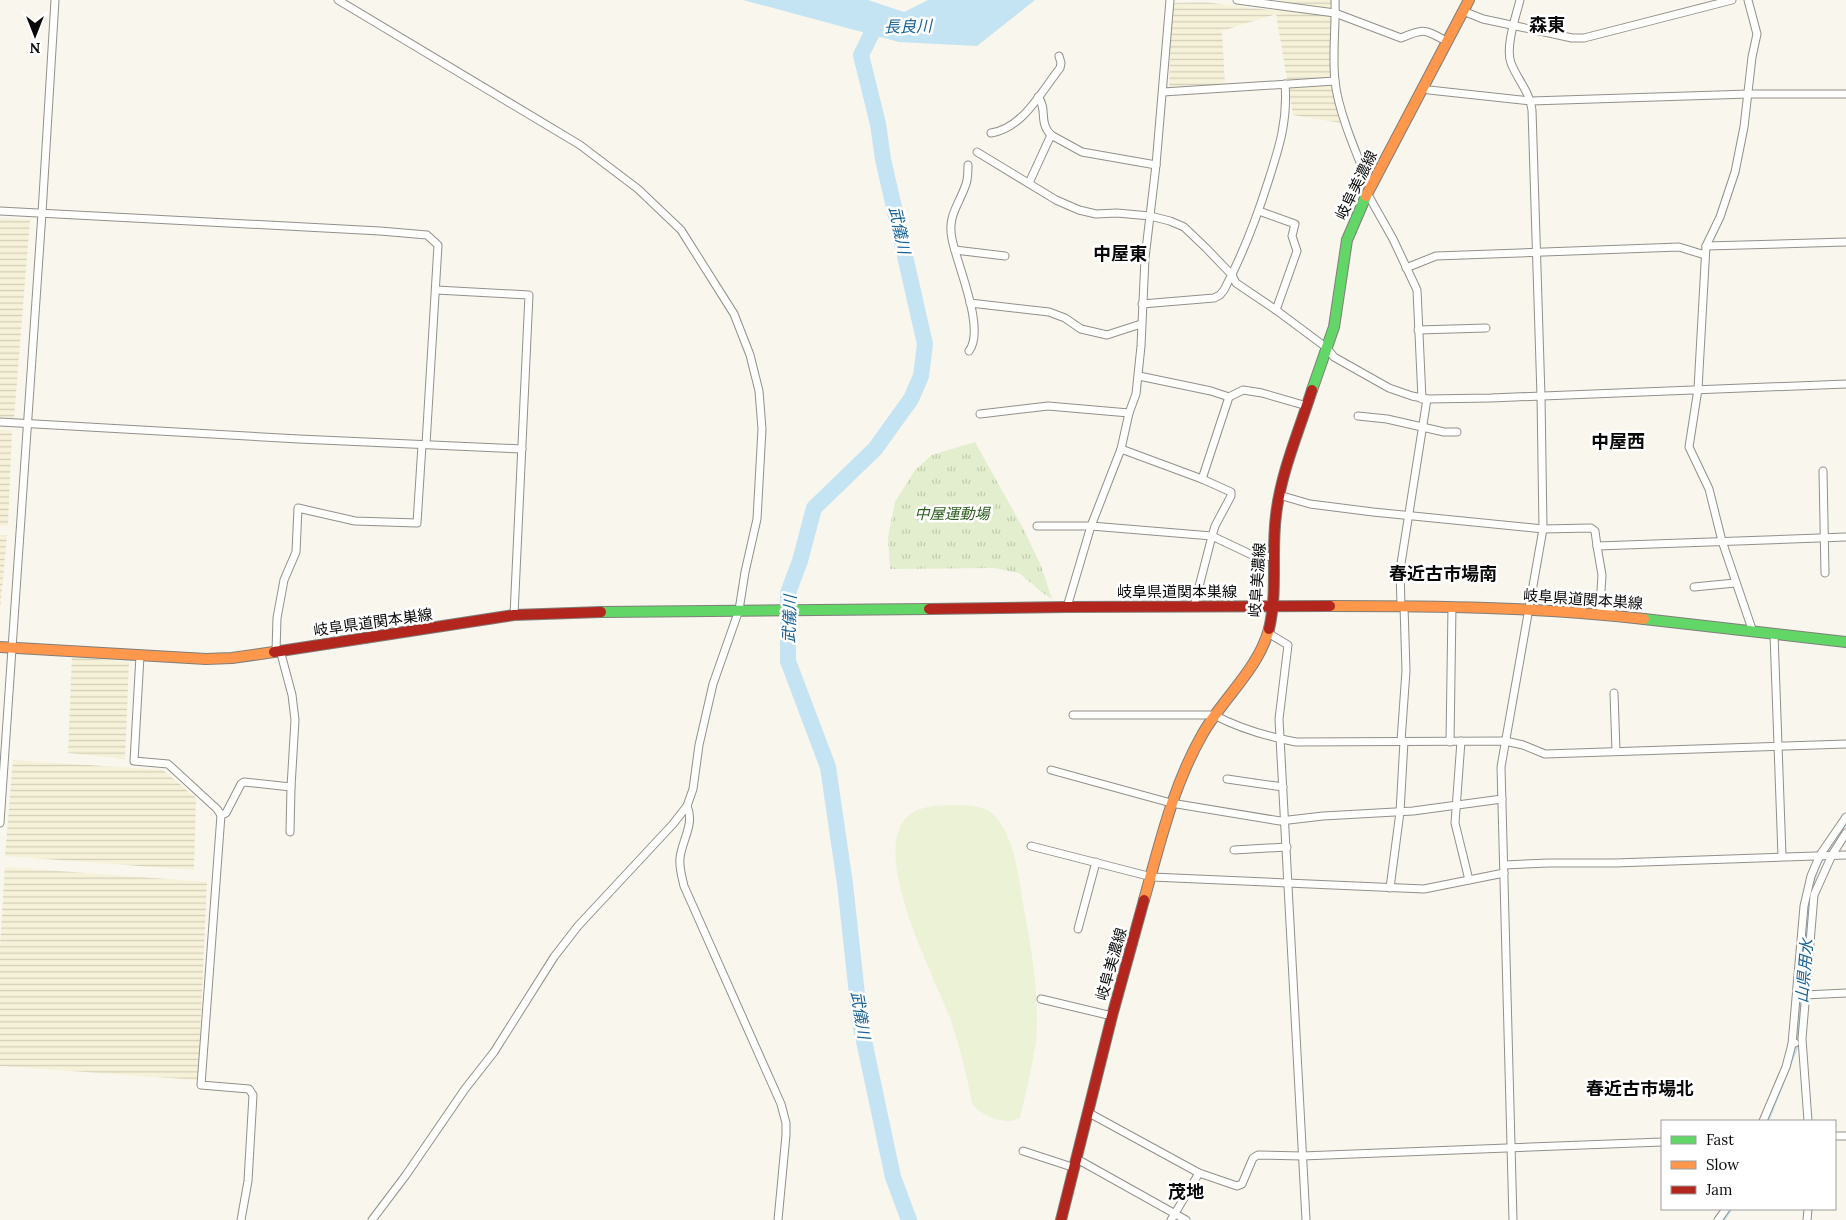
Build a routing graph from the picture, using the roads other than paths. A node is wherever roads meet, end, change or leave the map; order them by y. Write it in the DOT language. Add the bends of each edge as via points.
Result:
graph roads {
  1 [pos="53,0"];
  2 [pos="338,0"];
  3 [pos="1170,0"];
  4 [pos="1237,0"];
  5 [pos="1335,0"];
  6 [pos="1469,0"];
  7 [pos="1520,0"];
  8 [pos="1732,0"];
  9 [pos="1748,0"];
  10 [pos="1463,11"];
  11 [pos="1335,13"];
  12 [pos="1513,25"];
  13 [pos="1446,41"];
  14 [pos="1059,56"];
  15 [pos="1335,81"];
  16 [pos="1285,84"];
  17 [pos="1422,87"];
  18 [pos="1163,92"];
  19 [pos="1749,94"];
  20 [pos="1846,94"];
  21 [pos="1038,97"];
  22 [pos="1531,101"];
  23 [pos="991,133"];
  24 [pos="1051,135"];
  25 [pos="977,152"];
  26 [pos="968,165"];
  27 [pos="1156,165"];
  28 [pos="1029,183"];
  29 [pos="1368,190"];
  30 [pos="0,211"];
  31 [pos="1259,211"];
  32 [pos="42,213"];
  33 [pos="1150,216"];
  34 [pos="1846,242"];
  35 [pos="1706,246"];
  36 [pos="955,250"];
  37 [pos="1537,253"];
  38 [pos="1705,255"];
  39 [pos="1005,256"];
  40 [pos="1406,268"];
  41 [pos="1232,275"];
  42 [pos="436,290"];
  43 [pos="970,304"];
  44 [pos="1142,304"];
  45 [pos="1276,310"];
  46 [pos="1141,324"];
  47 [pos="1486,328"];
  48 [pos="1418,330"];
  49 [pos="1327,348"];
  50 [pos="969,351"];
  51 [pos="1139,376"];
  52 [pos="1846,384"];
  53 [pos="1698,390"];
  54 [pos="1541,396"];
  55 [pos="1229,397"];
  56 [pos="1424,399"];
  57 [pos="1307,406"];
  58 [pos="1129,413"];
  59 [pos="980,414"];
  60 [pos="1358,416"];
  61 [pos="0,422"];
  62 [pos="28,423"];
  63 [pos="1422,426"];
  64 [pos="1457,432"];
  65 [pos="424,444"];
  66 [pos="522,449"];
  67 [pos="1121,449"];
  68 [pos="1822,471"];
  69 [pos="1202,479"];
  70 [pos="1280,495"];
  71 [pos="1408,515"];
  72 [pos="1036,526"];
  73 [pos="1091,526"];
  74 [pos="1542,528"];
  75 [pos="1212,536"];
  76 [pos="1846,537"];
  77 [pos="1824,538"];
  78 [pos="1722,541"];
  79 [pos="1597,546"];
  80 [pos="1275,557"];
  81 [pos="1825,573"];
  82 [pos="1735,583"];
  83 [pos="1694,587"];
  84 [pos="1194,606"];
  85 [pos="1273,606"];
  86 [pos="1403,606"];
  87 [pos="1452,606"];
  88 [pos="1067,607"];
  89 [pos="738,610"];
  90 [pos="1529,610"];
  91 [pos="514,615"];
  92 [pos="1614,616"];
  93 [pos="1753,632"];
  94 [pos="1268,633"];
  95 [pos="1774,634"];
  96 [pos="1846,642"];
  97 [pos="0,647"];
  98 [pos="13,648"];
  99 [pos="278,651"];
  100 [pos="140,656"];
  101 [pos="1614,694"];
  102 [pos="1073,715"];
  103 [pos="1214,715"];
  104 [pos="1280,739"];
  105 [pos="1403,741"];
  106 [pos="1461,741"];
  107 [pos="1505,741"];
  108 [pos="1450,742"];
  109 [pos="1846,744"];
  110 [pos="1779,746"];
  111 [pos="1616,751"];
  112 [pos="1051,770"];
  113 [pos="1227,779"];
  114 [pos="291,787"];
  115 [pos="1283,787"];
  116 [pos="1502,799"];
  117 [pos="1171,803"];
  118 [pos="687,806"];
  119 [pos="1456,806"];
  120 [pos="1400,812"];
  121 [pos="221,815"];
  122 [pos="1846,818"];
  123 [pos="1285,821"];
  124 [pos="0,823"];
  125 [pos="290,832"];
  126 [pos="1846,833"];
  127 [pos="1031,846"];
  128 [pos="1287,847"];
  129 [pos="1234,850"];
  130 [pos="1846,854"];
  131 [pos="1820,855"];
  132 [pos="1832,855"];
  133 [pos="1782,856"];
  134 [pos="1096,862"];
  135 [pos="1504,869"];
  136 [pos="1152,877"];
  137 [pos="1469,880"];
  138 [pos="1288,882"];
  139 [pos="1390,888"];
  140 [pos="1078,929"];
  141 [pos="1846,993"];
  142 [pos="1805,995"];
  143 [pos="1041,999"];
  144 [pos="1112,1016"];
  145 [pos="1802,1039"];
  146 [pos="1792,1044"];
  147 [pos="1089,1113"];
  148 [pos="1762,1120"];
  149 [pos="1808,1120"];
  150 [pos="1661,1142"];
  151 [pos="1512,1147"];
  152 [pos="1023,1151"];
  153 [pos="1302,1156"];
  154 [pos="1076,1164"];
  155 [pos="1198,1173"];
  156 [pos="1173,1217"];
  157 [pos="241,1220"];
  158 [pos="372,1220"];
  159 [pos="778,1220"];
  160 [pos="1061,1220"];
  161 [pos="1186,1220"];
  162 [pos="1306,1220"];
  163 [pos="1513,1220"];
  1 -- 32 [label="street"];
  2 -- 89 [label="street" via="580,145 638,189 680,230 696,253 734,314 750,355 759,391 762,429 757,519"];
  3 -- 18 [label="street"];
  4 -- 11 [label="street"];
  5 -- 11 [label="street"];
  6 -- 10 [label="main road, 岐阜美濃線"];
  7 -- 12 [label="street"];
  8 -- 12 [label="street" via="1584,38"];
  9 -- 19 [label="street" via="1757,34"];
  10 -- 12 [label="street"];
  10 -- 13 [label="main road, 岐阜美濃線"];
  11 -- 13 [label="street" via="1400,38 1427,30"];
  11 -- 15 [label="street"];
  12 -- 22 [label="street" via="1510,61"];
  13 -- 17 [label="main road, 岐阜美濃線"];
  14 -- 21 [label="street" via="1060,68"];
  15 -- 16 [label="street"];
  15 -- 29 [label="street"];
  16 -- 18 [label="street"];
  16 -- 31 [label="street" via="1286,114 1282,136"];
  17 -- 22 [label="street"];
  17 -- 29 [label="main road, 岐阜美濃線"];
  18 -- 27 [label="street"];
  19 -- 20 [label="street"];
  19 -- 22 [label="street"];
  19 -- 35 [label="street" via="1735,172"];
  21 -- 23 [label="street" via="1018,122 1002,132"];
  21 -- 24 [label="street" via="1042,102 1045,129"];
  22 -- 37 [label="street"];
  24 -- 27 [label="street" via="1082,152"];
  24 -- 28 [label="street"];
  25 -- 28 [label="street"];
  26 -- 36 [label="street" via="967,183 950,226"];
  27 -- 33 [label="street"];
  28 -- 33 [label="street" via="1079,210 1096,214"];
  29 -- 40 [label="street"];
  29 -- 49 [label="main road, 岐阜美濃線" via="1347,240 1338,307"];
  30 -- 32 [label="street"];
  31 -- 41 [label="street"];
  31 -- 45 [label="street" via="1295,224 1292,236 1296,251"];
  32 -- 42 [label="street" via="427,235 438,245"];
  32 -- 62 [label="street"];
  33 -- 41 [label="street" via="1184,227"];
  33 -- 44 [label="street"];
  34 -- 35 [label="street"];
  35 -- 38 [label="street"];
  36 -- 39 [label="street"];
  36 -- 43 [label="street"];
  37 -- 38 [label="street" via="1679,247"];
  37 -- 40 [label="street" via="1436,256"];
  37 -- 54 [label="street"];
  38 -- 53 [label="street"];
  40 -- 48 [label="street" via="1417,290"];
  41 -- 44 [label="street" via="1224,290 1214,298"];
  41 -- 45 [label="street" via="1236,283"];
  42 -- 65 [label="street"];
  42 -- 66 [label="street" via="530,295"];
  43 -- 46 [label="street" via="1049,312 1080,329 1107,335"];
  43 -- 50 [label="street" via="975,330"];
  44 -- 46 [label="street"];
  45 -- 49 [label="street"];
  46 -- 51 [label="street"];
  47 -- 48 [label="street"];
  48 -- 56 [label="street"];
  49 -- 56 [label="street" via="1334,357 1389,388"];
  49 -- 57 [label="main road, 岐阜美濃線"];
  51 -- 55 [label="street"];
  51 -- 58 [label="street"];
  52 -- 53 [label="street"];
  53 -- 54 [label="street"];
  53 -- 78 [label="street" via="1689,447 1709,489"];
  54 -- 56 [label="street"];
  54 -- 74 [label="street"];
  55 -- 57 [label="street" via="1243,390 1262,392"];
  55 -- 69 [label="street"];
  56 -- 63 [label="street"];
  57 -- 70 [label="main road, 岐阜美濃線"];
  58 -- 59 [label="street" via="1048,406"];
  58 -- 67 [label="street"];
  60 -- 63 [label="street"];
  61 -- 62 [label="street"];
  62 -- 65 [label="street"];
  62 -- 98 [label="street"];
  63 -- 64 [label="street"];
  63 -- 71 [label="street"];
  65 -- 66 [label="street"];
  65 -- 99 [label="street" via="417,524 355,521 298,508 296,552 284,580 277,618"];
  66 -- 91 [label="street"];
  67 -- 69 [label="street"];
  67 -- 73 [label="street"];
  68 -- 77 [label="street"];
  69 -- 75 [label="street" via="1231,492"];
  70 -- 71 [label="street" via="1323,506"];
  70 -- 80 [label="main road, 岐阜美濃線"];
  71 -- 74 [label="street"];
  71 -- 86 [label="street" via="1400,570"];
  72 -- 73 [label="street"];
  73 -- 75 [label="street"];
  73 -- 88 [label="street"];
  74 -- 79 [label="street" via="1591,528 1595,531"];
  74 -- 90 [label="street"];
  75 -- 80 [label="street" via="1252,555"];
  75 -- 84 [label="street"];
  76 -- 77 [label="street"];
  77 -- 78 [label="street"];
  77 -- 81 [label="street"];
  78 -- 79 [label="street"];
  78 -- 82 [label="street"];
  79 -- 92 [label="street" via="1602,575 1600,607 1611,610"];
  80 -- 85 [label="main road, 岐阜美濃線"];
  82 -- 83 [label="street"];
  82 -- 93 [label="street"];
  84 -- 85 [label="main road, 岐阜県道関本巣線"];
  84 -- 88 [label="main road, 岐阜県道関本巣線"];
  85 -- 86 [label="main road, 岐阜県道関本巣線"];
  85 -- 94 [label="main road, 岐阜美濃線"];
  86 -- 87 [label="main road, 岐阜県道関本巣線"];
  86 -- 105 [label="street" via="1406,670"];
  87 -- 90 [label="main road, 岐阜県道関本巣線"];
  87 -- 108 [label="street"];
  88 -- 89 [label="main road, 岐阜県道関本巣線"];
  89 -- 91 [label="main road, 岐阜県道関本巣線"];
  89 -- 118 [label="street" via="713,684"];
  90 -- 92 [label="main road, 岐阜県道関本巣線"];
  90 -- 107 [label="street"];
  91 -- 99 [label="main road, 岐阜県道関本巣線"];
  92 -- 93 [label="main road, 岐阜県道関本巣線"];
  93 -- 95 [label="main road, 岐阜県道関本巣線"];
  94 -- 103 [label="main road, 岐阜美濃線" via="1255,661"];
  94 -- 104 [label="street" via="1288,644 1279,719"];
  95 -- 96 [label="main road, 岐阜県道関本巣線"];
  95 -- 110 [label="street"];
  97 -- 98 [label="main road, 岐阜県道関本巣線"];
  98 -- 100 [label="main road, 岐阜県道関本巣線"];
  98 -- 124 [label="street"];
  99 -- 100 [label="main road, 岐阜県道関本巣線" via="206,660"];
  99 -- 114 [label="street" via="292,695 295,720"];
  100 -- 121 [label="street" via="134,761 168,764"];
  101 -- 111 [label="street"];
  102 -- 103 [label="street"];
  103 -- 104 [label="street"];
  103 -- 117 [label="main road, 岐阜美濃線" via="1195,747"];
  104 -- 105 [label="street" via="1296,742"];
  104 -- 115 [label="street"];
  105 -- 108 [label="street"];
  105 -- 120 [label="street"];
  106 -- 107 [label="street"];
  106 -- 108 [label="street"];
  106 -- 119 [label="street"];
  107 -- 111 [label="street" via="1545,754"];
  107 -- 116 [label="street" via="1501,767"];
  109 -- 110 [label="street"];
  110 -- 111 [label="street"];
  110 -- 133 [label="street"];
  112 -- 117 [label="street"];
  113 -- 115 [label="street"];
  114 -- 121 [label="street" via="244,782 226,813"];
  114 -- 125 [label="street"];
  115 -- 123 [label="street"];
  116 -- 119 [label="street"];
  116 -- 135 [label="street"];
  117 -- 123 [label="street"];
  117 -- 136 [label="main road, 岐阜美濃線"];
  118 -- 158 [label="street" via="554,957 494,1052"];
  118 -- 159 [label="street" via="690,823 680,856 684,886 781,1104 786,1123"];
  119 -- 120 [label="street"];
  119 -- 137 [label="street" via="1455,823"];
  120 -- 123 [label="street"];
  120 -- 139 [label="street"];
  121 -- 157 [label="street" via="201,1085 248,1089 253,1095 248,1180"];
  122 -- 131 [label="street"];
  123 -- 128 [label="street"];
  126 -- 132 [label="street"];
  127 -- 134 [label="street"];
  128 -- 129 [label="street"];
  128 -- 138 [label="street"];
  130 -- 132 [label="street"];
  131 -- 132 [label="street"];
  131 -- 133 [label="street"];
  131 -- 146 [label="street" via="1804,906"];
  132 -- 142 [label="street" via="1814,895"];
  133 -- 135 [label="street" via="1549,863"];
  134 -- 136 [label="street"];
  134 -- 140 [label="street"];
  135 -- 137 [label="street"];
  135 -- 151 [label="street"];
  136 -- 138 [label="street"];
  136 -- 144 [label="main road, 岐阜美濃線"];
  137 -- 139 [label="street" via="1424,889"];
  138 -- 139 [label="street"];
  138 -- 153 [label="street"];
  141 -- 142 [label="street"];
  142 -- 145 [label="street"];
  143 -- 144 [label="street"];
  144 -- 147 [label="main road, 岐阜美濃線"];
  145 -- 146 [label="street"];
  145 -- 149 [label="street"];
  146 -- 148 [label="street" via="1786,1067"];
  147 -- 154 [label="main road, 岐阜美濃線"];
  147 -- 155 [label="street"];
  150 -- 151 [label="street"];
  151 -- 153 [label="street"];
  151 -- 163 [label="street"];
  152 -- 154 [label="street"];
  153 -- 155 [label="street" via="1258,1155 1253,1158 1242,1184 1237,1186"];
  153 -- 162 [label="street"];
  154 -- 156 [label="street"];
  154 -- 160 [label="main road, 岐阜美濃線"];
  155 -- 156 [label="street"];
  156 -- 161 [label="street"];
}
